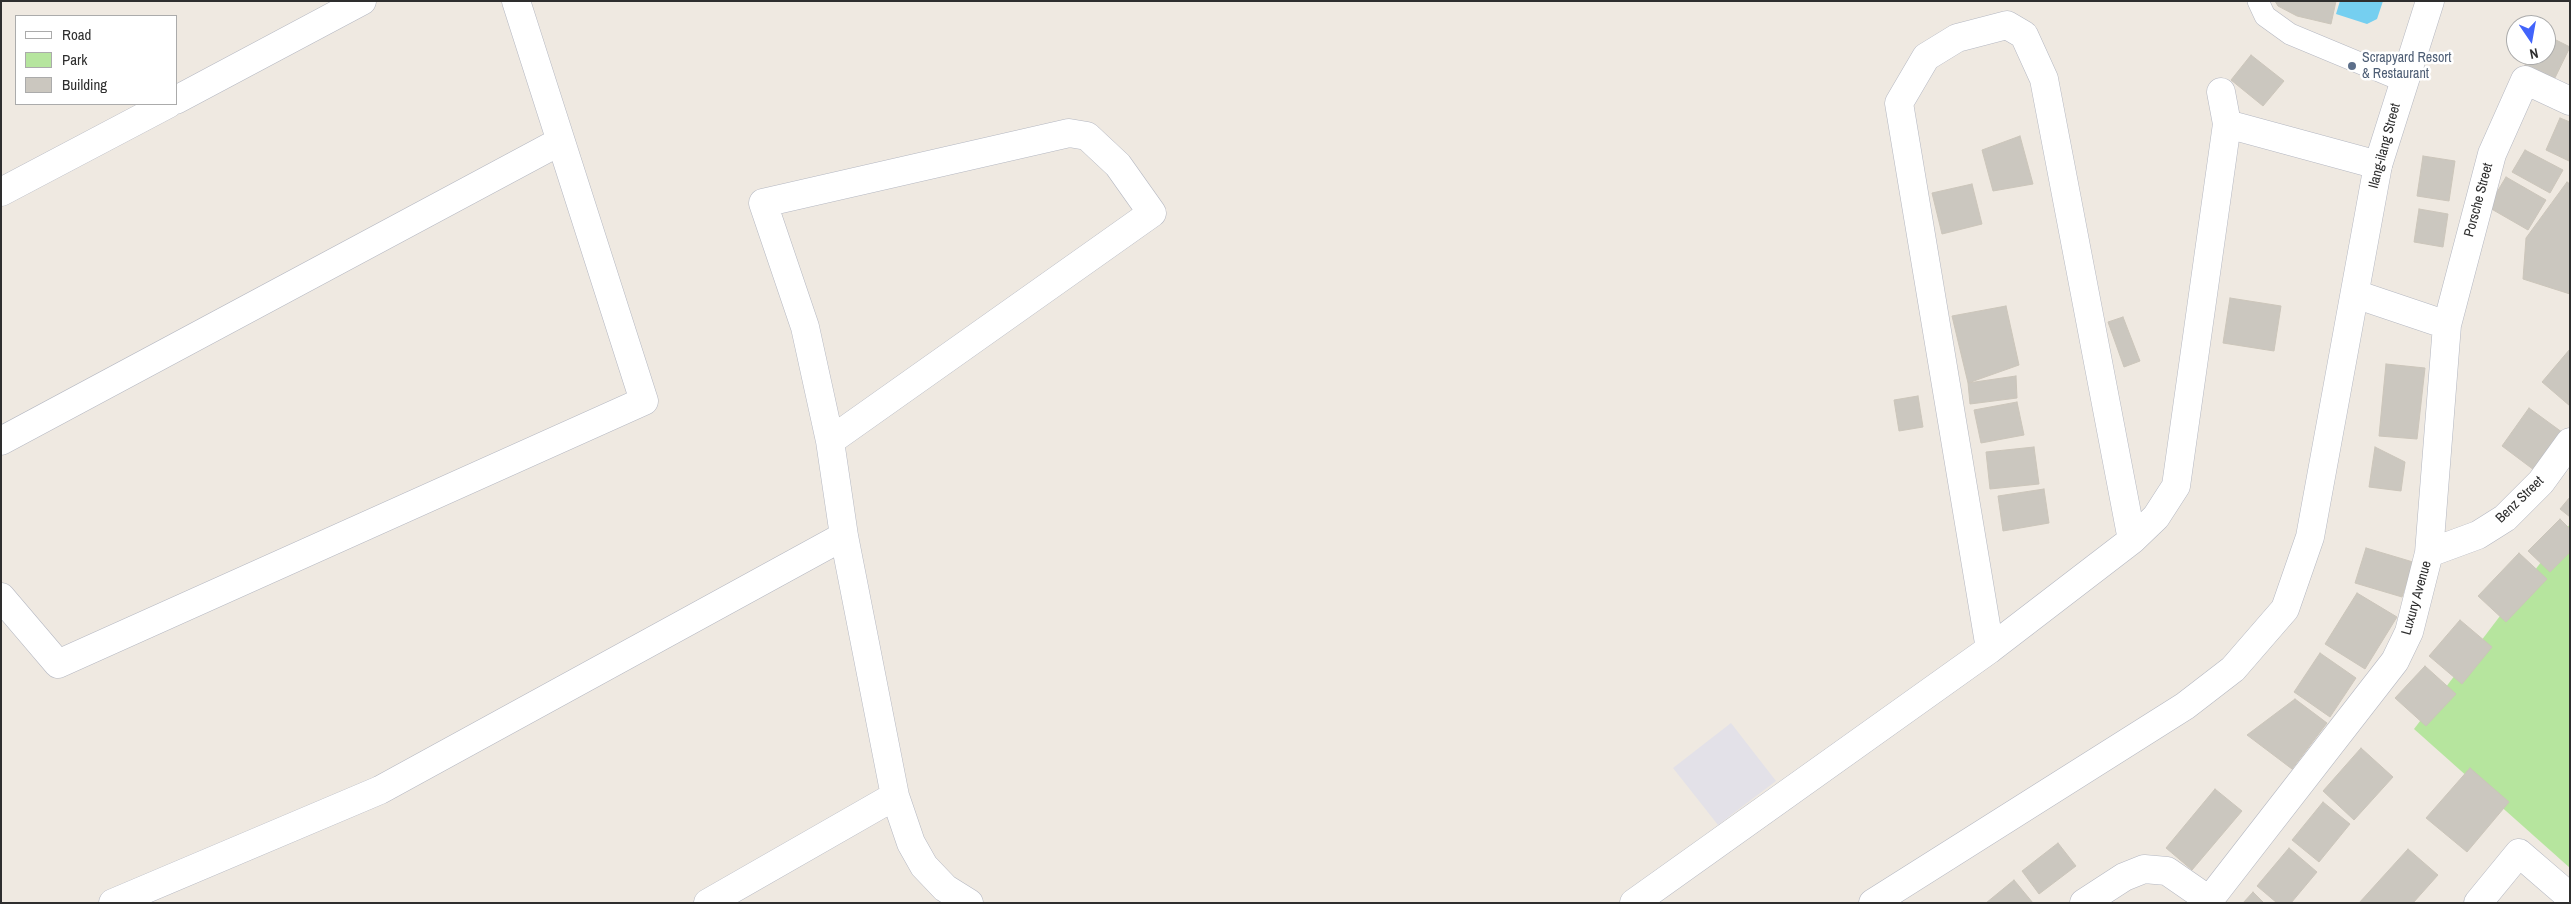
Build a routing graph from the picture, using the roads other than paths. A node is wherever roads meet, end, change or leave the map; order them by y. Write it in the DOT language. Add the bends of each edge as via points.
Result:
graph roads {
  1 [pos="362,1"];
  2 [pos="516,1"];
  3 [pos="2258,1"];
  4 [pos="2430,1"];
  5 [pos="2403,81"];
  6 [pos="2221,92"];
  7 [pos="178,99"];
  8 [pos="2570,101"];
  9 [pos="166,105"];
  10 [pos="2227,124"];
  11 [pos="559,142"];
  12 [pos="2378,165"];
  13 [pos="1,192"];
  14 [pos="2355,294"];
  15 [pos="2447,325"];
  16 [pos="1,441"];
  17 [pos="830,442"];
  18 [pos="2570,442"];
  19 [pos="844,536"];
  20 [pos="2132,540"];
  21 [pos="2429,553"];
  22 [pos="1,597"];
  23 [pos="1990,649"];
  24 [pos="894,796"];
  25 [pos="2570,897"];
  26 [pos="2208,901"];
  27 [pos="113,903"];
  28 [pos="708,903"];
  29 [pos="969,903"];
  30 [pos="1634,903"];
  31 [pos="1873,903"];
  32 [pos="2084,903"];
  33 [pos="2478,903"];
  1 -- 7 [label="street"];
  2 -- 11 [label="street"];
  3 -- 5 [label="lane" via="2265,16 2290,34"];
  4 -- 5 [label="street, Ilang-ilang Street"];
  5 -- 12 [label="street, Ilang-ilang Street"];
  6 -- 10 [label="street"];
  8 -- 15 [label="street, Porsche Street" via="2525,80 2492,154"];
  9 -- 13 [label="street"];
  10 -- 12 [label="street"];
  10 -- 20 [label="street" via="2176,486 2156,517"];
  11 -- 16 [label="street"];
  11 -- 22 [label="street" via="644,401 58,664"];
  12 -- 14 [label="street, Ilang-ilang Street"];
  14 -- 15 [label="street"];
  14 -- 31 [label="street, Ilang-ilang Street" via="2310,537 2285,609 2234,668 2185,706"];
  15 -- 21 [label="street, Luxury Avenue"];
  17 -- 17 [label="street" via="805,327 763,204 1027,141 1069,133 1087,136 1118,165 1152,212"];
  17 -- 19 [label="street"];
  18 -- 21 [label="street, Benz Street" via="2541,482 2505,518 2478,535"];
  19 -- 24 [label="street"];
  19 -- 27 [label="street" via="380,790"];
  20 -- 23 [label="street"];
  20 -- 23 [label="street" via="2044,79 2024,35 2007,25 1957,38 1926,57 1899,103"];
  21 -- 26 [label="street, Luxury Avenue" via="2409,632 2395,661"];
  23 -- 30 [label="street"];
  24 -- 28 [label="street"];
  24 -- 29 [label="street" via="911,843 924,866 945,888"];
  25 -- 33 [label="street" via="2519,852"];
  26 -- 32 [label="street" via="2167,871 2144,869 2124,877"];
}
